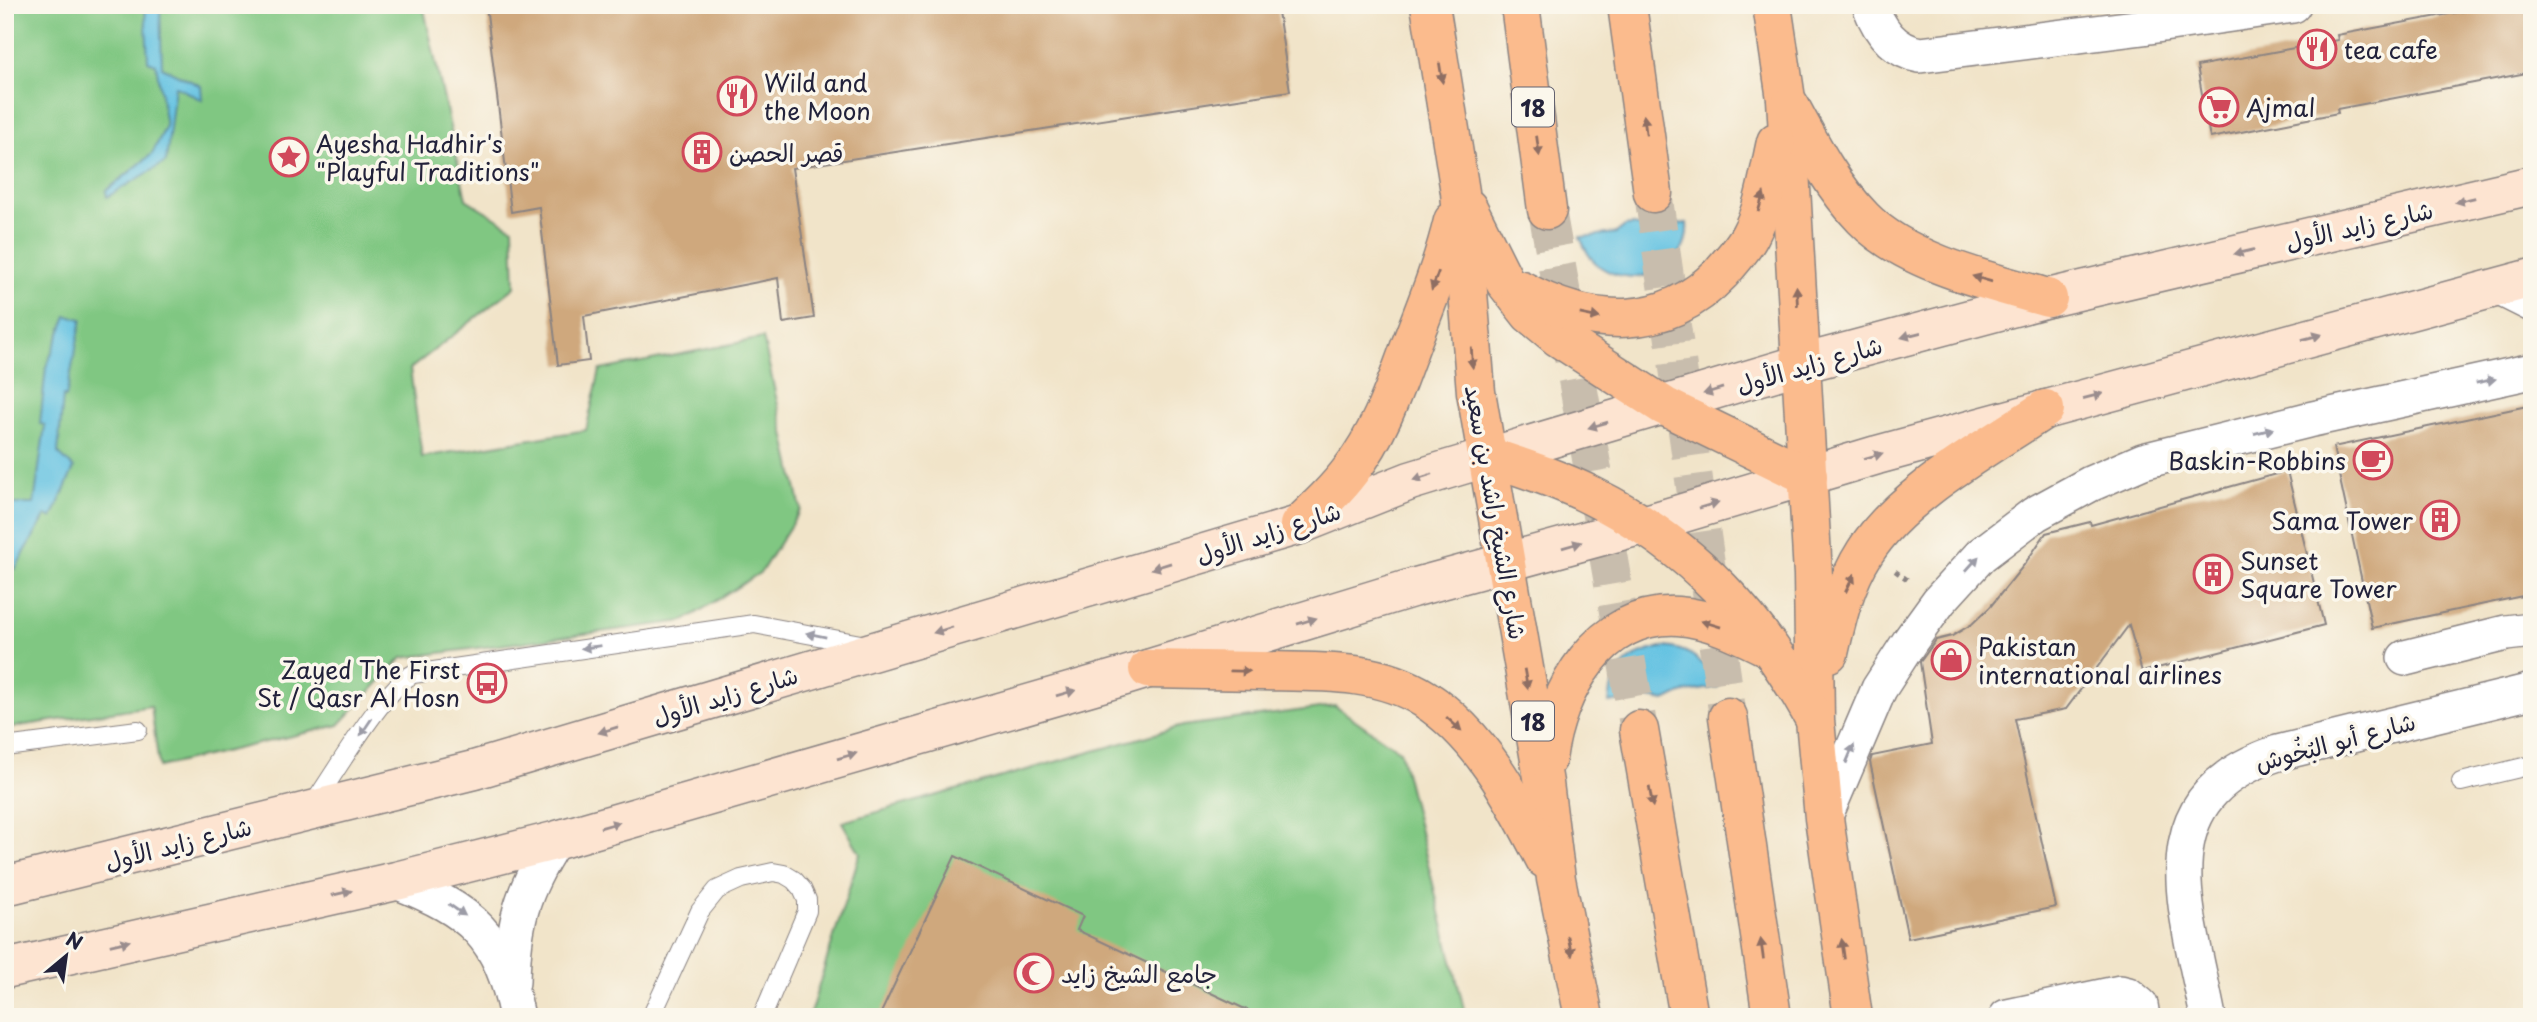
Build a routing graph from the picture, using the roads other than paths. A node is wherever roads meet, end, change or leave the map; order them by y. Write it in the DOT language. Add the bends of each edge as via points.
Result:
graph roads {
  1 [pos="1430,5"];
  2 [pos="1520,5"];
  3 [pos="1627,5"];
  4 [pos="1653,5"];
  5 [pos="1772,5"];
  6 [pos="1870,5"];
  7 [pos="2293,5"];
  8 [pos="1639,79"];
  9 [pos="1786,99"];
  10 [pos="2532,185"];
  11 [pos="1460,192"];
  12 [pos="1653,192"];
  13 [pos="1547,210"];
  14 [pos="1505,282"];
  15 [pos="2515,282"];
  16 [pos="2048,298"];
  17 [pos="2532,304"];
  18 [pos="1801,364"];
  19 [pos="2532,371"];
  20 [pos="1664,406"];
  21 [pos="2045,409"];
  22 [pos="1488,456"];
  23 [pos="1808,476"];
  24 [pos="1299,525"];
  25 [pos="1643,525"];
  26 [pos="1507,563"];
  27 [pos="2532,630"];
  28 [pos="883,648"];
  29 [pos="1774,650"];
  30 [pos="2406,658"];
  31 [pos="1147,669"];
  32 [pos="2532,691"];
  33 [pos="1728,717"];
  34 [pos="1815,720"];
  35 [pos="138,730"];
  36 [pos="1639,730"];
  37 [pos="5,747"];
  38 [pos="2532,765"];
  39 [pos="2461,782"];
  40 [pos="1544,783"];
  41 [pos="309,811"];
  42 [pos="1824,818"];
  43 [pos="554,841"];
  44 [pos="1556,879"];
  45 [pos="13,880"];
  46 [pos="396,881"];
  47 [pos="5,969"];
  48 [pos="514,1003"];
  49 [pos="651,1017"];
  50 [pos="762,1017"];
  51 [pos="1584,1017"];
  52 [pos="1689,1017"];
  53 [pos="1772,1017"];
  54 [pos="1853,1017"];
  55 [pos="2007,1017"];
  56 [pos="2142,1017"];
  57 [pos="2208,1017"];
  1 -- 11 [label="main road, شارع الشيخ راشد بن سعيد / 18, one-way"];
  2 -- 13 [label="main road, 18, one-way"];
  3 -- 8 [label="main road"];
  4 -- 8 [label="main road"];
  5 -- 9 [label="main road"];
  6 -- 7 [label="street" via="1891,41 1907,52 1935,54"];
  12 -- 8 [label="main road, one-way"];
  14 -- 9 [label="main road, one-way" via="1543,302 1608,319 1634,319 1675,307 1706,289 1750,234"];
  16 -- 9 [label="main road, one-way" via="1973,277 1883,235 1837,186"];
  18 -- 9 [label="main road, one-way"];
  10 -- 16 [label="main road, شارع زايد الأول, one-way"];
  11 -- 14 [label="main road"];
  11 -- 22 [label="main road, شارع الشيخ راشد بن سعيد / 18, one-way" via="1473,369"];
  11 -- 24 [label="main road, one-way" via="1440,267 1373,437 1329,497"];
  14 -- 20 [label="main road" via="1530,314 1558,337"];
  15 -- 17 [label="street"];
  21 -- 15 [label="main road, one-way"];
  16 -- 18 [label="main road, شارع زايد الأول, one-way"];
  18 -- 20 [label="main road, شارع زايد الأول, one-way"];
  18 -- 23 [label="main road"];
  42 -- 19 [label="street, one-way" via="1880,689 1910,641 1981,555 2035,514 2143,461"];
  20 -- 22 [label="main road, شارع زايد الأول, one-way"];
  20 -- 23 [label="main road"];
  23 -- 21 [label="main road, one-way"];
  34 -- 21 [label="main road, one-way" via="1840,604 1865,551 1928,487"];
  22 -- 24 [label="main road, شارع زايد الأول, one-way"];
  22 -- 25 [label="main road" via="1592,496"];
  22 -- 26 [label="main road, شارع الشيخ راشد بن سعيد / 18"];
  25 -- 23 [label="main road, one-way"];
  23 -- 34 [label="main road"];
  24 -- 28 [label="main road, شارع زايد الأول, one-way"];
  26 -- 25 [label="main road, one-way"];
  25 -- 29 [label="main road" via="1705,572"];
  31 -- 26 [label="main road, one-way"];
  26 -- 40 [label="main road, شارع الشيخ راشد بن سعيد / 18, one-way"];
  27 -- 30 [label="street"];
  28 -- 41 [label="main road, شارع زايد الأول, one-way" via="474,771"];
  28 -- 41 [label="lane, one-way" via="754,624 413,674 396,685 382,703"];
  29 -- 34 [label="main road"];
  29 -- 40 [label="main road, one-way" via="1726,628 1678,616 1629,624 1604,641 1568,687 1550,736"];
  43 -- 31 [label="main road, one-way"];
  31 -- 44 [label="main road, one-way" via="1340,674 1387,682 1425,699 1460,729 1496,770"];
  32 -- 57 [label="street, شارع أبو البُخُوش" via="2278,752 2252,761 2209,793 2185,842 2182,870"];
  53 -- 33 [label="main road, one-way"];
  34 -- 42 [label="main road"];
  35 -- 37 [label="lane"];
  36 -- 52 [label="main road, one-way"];
  38 -- 39 [label="lane"];
  40 -- 44 [label="main road, شارع الشيخ راشد بن سعيد / 18"];
  41 -- 45 [label="main road, شارع زايد الأول"];
  54 -- 42 [label="main road, one-way"];
  43 -- 46 [label="main road"];
  43 -- 48 [label="street" via="524,896 515,926"];
  44 -- 51 [label="main road, شارع الشيخ راشد بن سعيد / 18, one-way"];
  47 -- 46 [label="main road, one-way"];
  46 -- 48 [label="street, one-way" via="449,904 471,920 503,964"];
  49 -- 50 [label="lane" via="708,900 728,884 773,872 794,880 807,900 807,911"];
  55 -- 56 [label="street" via="2120,993 2140,1005"];
}
